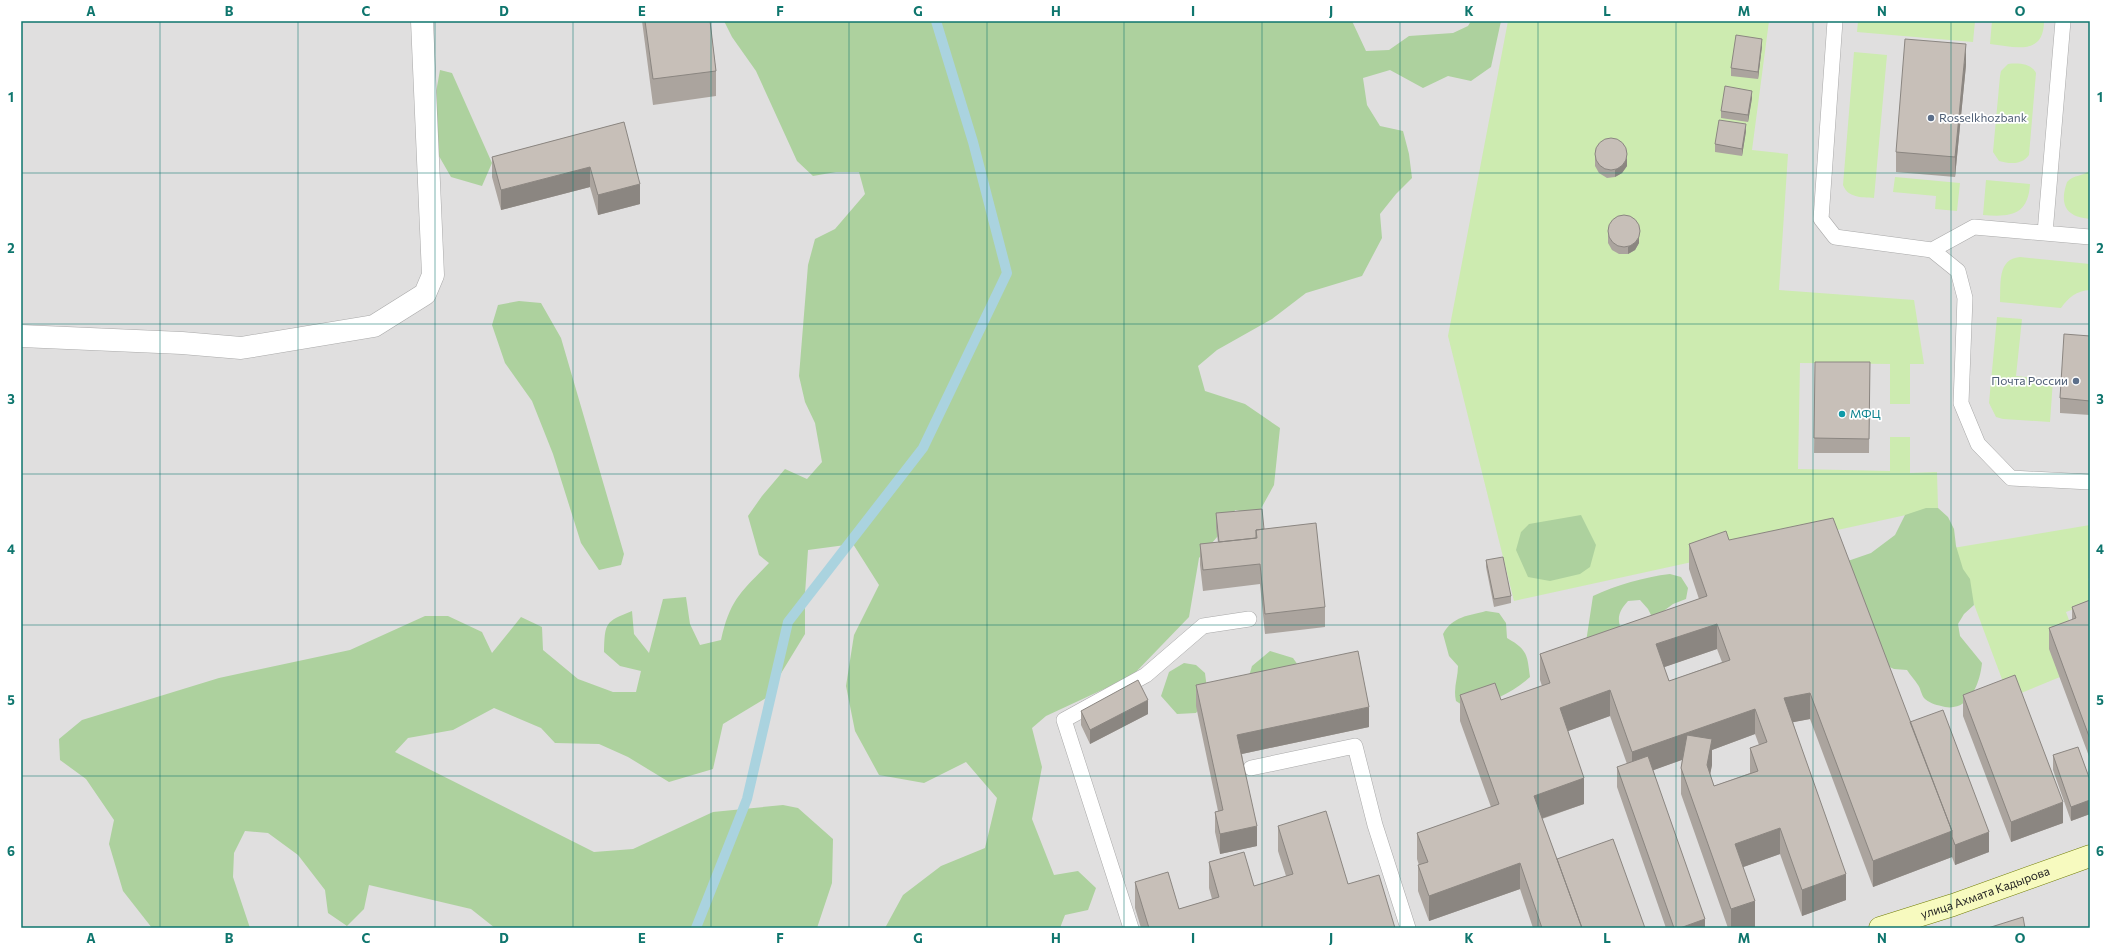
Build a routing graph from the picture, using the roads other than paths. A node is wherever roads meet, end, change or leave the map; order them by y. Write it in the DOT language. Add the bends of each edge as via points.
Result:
graph roads {
  1 [pos="422,21"];
  2 [pos="1836,21"];
  3 [pos="2063,21"];
  4 [pos="2045,233"];
  5 [pos="2090,238"];
  6 [pos="1932,250"];
  7 [pos="21,336"];
  8 [pos="2090,482"];
  9 [pos="1248,619"];
  10 [pos="1251,768"];
  11 [pos="2090,856"];
  12 [pos="1131,928"];
  13 [pos="1408,928"];
  14 [pos="1880,928"];
  1 -- 7 [label="street" via="433,275 425,294 374,326 241,348"];
  2 -- 6 [label="lane" via="1821,219 1835,237"];
  3 -- 4 [label="lane"];
  4 -- 5 [label="lane"];
  4 -- 6 [label="lane" via="1974,227"];
  6 -- 8 [label="lane" via="1958,271 1965,298 1961,403 1978,444 2012,478"];
  9 -- 12 [label="lane" via="1203,626 1146,675 1064,720"];
  10 -- 13 [label="lane" via="1355,746 1375,825"];
  11 -- 14 [label="street, улица Ахмата Кадырова"];
}
